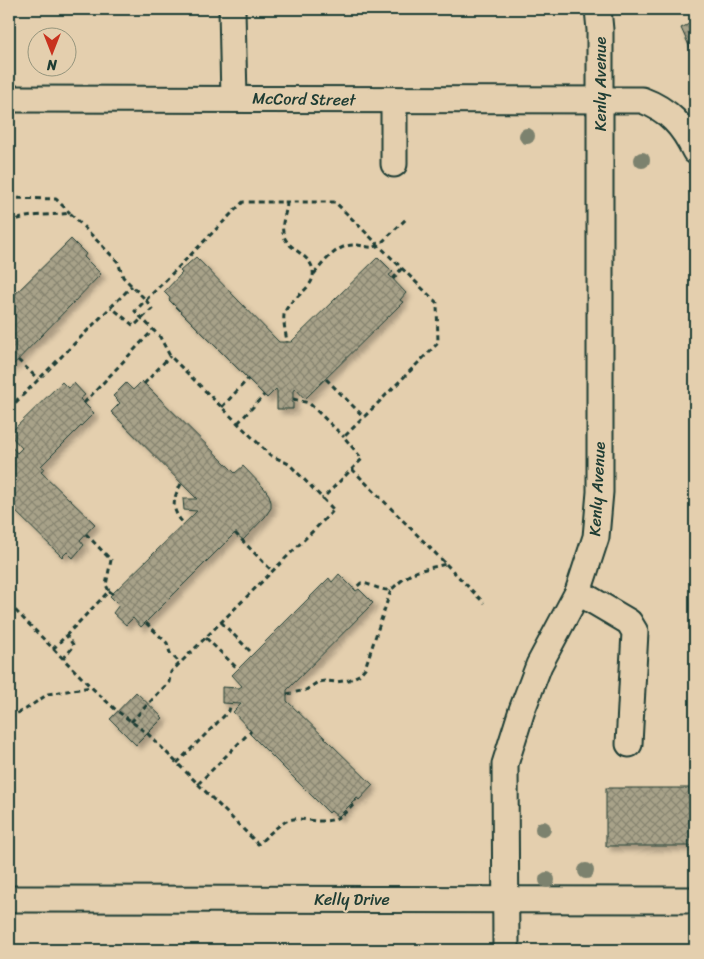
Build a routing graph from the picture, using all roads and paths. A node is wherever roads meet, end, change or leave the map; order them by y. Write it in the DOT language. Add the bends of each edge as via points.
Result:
graph roads {
  1 [pos="598,9"];
  2 [pos="227,14"];
  3 [pos="9,98"];
  4 [pos="234,98"];
  5 [pos="394,100"];
  6 [pos="600,100"];
  7 [pos="695,151"];
  8 [pos="394,164"];
  9 [pos="9,198"];
  10 [pos="287,202"];
  11 [pos="70,213"];
  12 [pos="406,219"];
  13 [pos="9,224"];
  14 [pos="379,245"];
  15 [pos="402,268"];
  16 [pos="313,275"];
  17 [pos="393,279"];
  18 [pos="132,286"];
  19 [pos="146,300"];
  20 [pos="111,307"];
  21 [pos="143,320"];
  22 [pos="153,330"];
  23 [pos="287,342"];
  24 [pos="170,356"];
  25 [pos="18,360"];
  26 [pos="38,379"];
  27 [pos="248,379"];
  28 [pos="326,379"];
  29 [pos="144,384"];
  30 [pos="9,393"];
  31 [pos="264,395"];
  32 [pos="293,399"];
  33 [pos="18,400"];
  34 [pos="84,403"];
  35 [pos="222,407"];
  36 [pos="9,409"];
  37 [pos="364,417"];
  38 [pos="238,423"];
  39 [pos="344,437"];
  40 [pos="352,469"];
  41 [pos="182,484"];
  42 [pos="322,499"];
  43 [pos="184,524"];
  44 [pos="235,533"];
  45 [pos="86,534"];
  46 [pos="446,564"];
  47 [pos="272,571"];
  48 [pos="354,589"];
  49 [pos="391,590"];
  50 [pos="109,592"];
  51 [pos="578,592"];
  52 [pos="113,594"];
  53 [pos="484,603"];
  54 [pos="9,604"];
  55 [pos="221,622"];
  56 [pos="146,623"];
  57 [pos="66,635"];
  58 [pos="206,638"];
  59 [pos="53,649"];
  60 [pos="253,654"];
  61 [pos="63,659"];
  62 [pos="180,663"];
  63 [pos="238,669"];
  64 [pos="91,688"];
  65 [pos="287,694"];
  66 [pos="231,703"];
  67 [pos="9,717"];
  68 [pos="131,722"];
  69 [pos="251,731"];
  70 [pos="629,744"];
  71 [pos="177,763"];
  72 [pos="198,784"];
  73 [pos="355,800"];
  74 [pos="9,898"];
  75 [pos="505,899"];
  76 [pos="695,900"];
  77 [pos="506,950"];
  1 -- 6 [label="street, Kenly Avenue"];
  2 -- 4 [label="street"];
  3 -- 4 [label="street, McCord Street"];
  4 -- 5 [label="street, McCord Street"];
  5 -- 6 [label="street, McCord Street"];
  5 -- 8 [label="street"];
  6 -- 7 [label="street, McCord Street" via="642,100 657,106 676,122"];
  6 -- 51 [label="street, Kenly Avenue" via="600,492 596,537"];
  9 -- 11 [label="path" via="56,199"];
  10 -- 14 [label="path" via="335,202"];
  10 -- 16 [label="path" via="283,234 286,241 304,255 314,270"];
  10 -- 19 [label="path" via="243,202"];
  11 -- 13 [label="path" via="18,218"];
  11 -- 18 [label="path" via="118,262 123,277"];
  12 -- 14 [label="path"];
  14 -- 15 [label="path"];
  14 -- 16 [label="path" via="375,248 344,247"];
  15 -- 17 [label="path"];
  15 -- 37 [label="path" via="437,303 438,343"];
  16 -- 23 [label="path" via="313,281 286,309"];
  18 -- 19 [label="path"];
  18 -- 20 [label="path"];
  19 -- 21 [label="path" via="152,309"];
  19 -- 21 [label="path" via="134,311"];
  20 -- 21 [label="path" via="134,326"];
  20 -- 26 [label="path"];
  21 -- 22 [label="path"];
  22 -- 24 [label="path"];
  22 -- 34 [label="path"];
  24 -- 29 [label="path"];
  24 -- 35 [label="path"];
  25 -- 26 [label="path"];
  26 -- 33 [label="path"];
  27 -- 35 [label="path"];
  28 -- 37 [label="path"];
  30 -- 33 [label="path"];
  31 -- 38 [label="path"];
  32 -- 39 [label="path" via="309,403"];
  33 -- 36 [label="path"];
  35 -- 38 [label="path"];
  37 -- 39 [label="path"];
  38 -- 42 [label="path" via="270,456 289,464"];
  39 -- 40 [label="path" via="362,459"];
  40 -- 42 [label="path"];
  40 -- 46 [label="path"];
  41 -- 43 [label="path" via="174,509"];
  42 -- 47 [label="path" via="334,510"];
  44 -- 47 [label="path"];
  45 -- 50 [label="path" via="111,560 106,585"];
  46 -- 49 [label="path" via="414,572"];
  46 -- 53 [label="path"];
  47 -- 55 [label="path"];
  48 -- 49 [label="path" via="361,583"];
  49 -- 65 [label="path" via="369,660 359,675 349,680 318,682 306,690"];
  50 -- 52 [label="path"];
  50 -- 57 [label="path"];
  51 -- 70 [label="street" via="629,622 635,632"];
  51 -- 75 [label="street, Kenly Avenue" via="539,665 505,764"];
  54 -- 59 [label="path"];
  55 -- 58 [label="path"];
  55 -- 60 [label="path"];
  56 -- 62 [label="path" via="167,643 170,653"];
  57 -- 59 [label="path"];
  57 -- 61 [label="path" via="74,646"];
  58 -- 62 [label="path"];
  58 -- 63 [label="path"];
  59 -- 61 [label="path"];
  61 -- 64 [label="path"];
  62 -- 68 [label="path" via="171,672 168,682"];
  64 -- 67 [label="path" via="48,694"];
  64 -- 68 [label="path"];
  66 -- 71 [label="path" via="229,711"];
  68 -- 71 [label="path"];
  69 -- 72 [label="path"];
  71 -- 72 [label="path"];
  72 -- 73 [label="path" via="258,844 288,821 298,818 332,821 346,813"];
  74 -- 75 [label="street, Kelly Drive"];
  75 -- 76 [label="street, Kelly Drive"];
  75 -- 77 [label="street, Kenly Avenue"];
}
